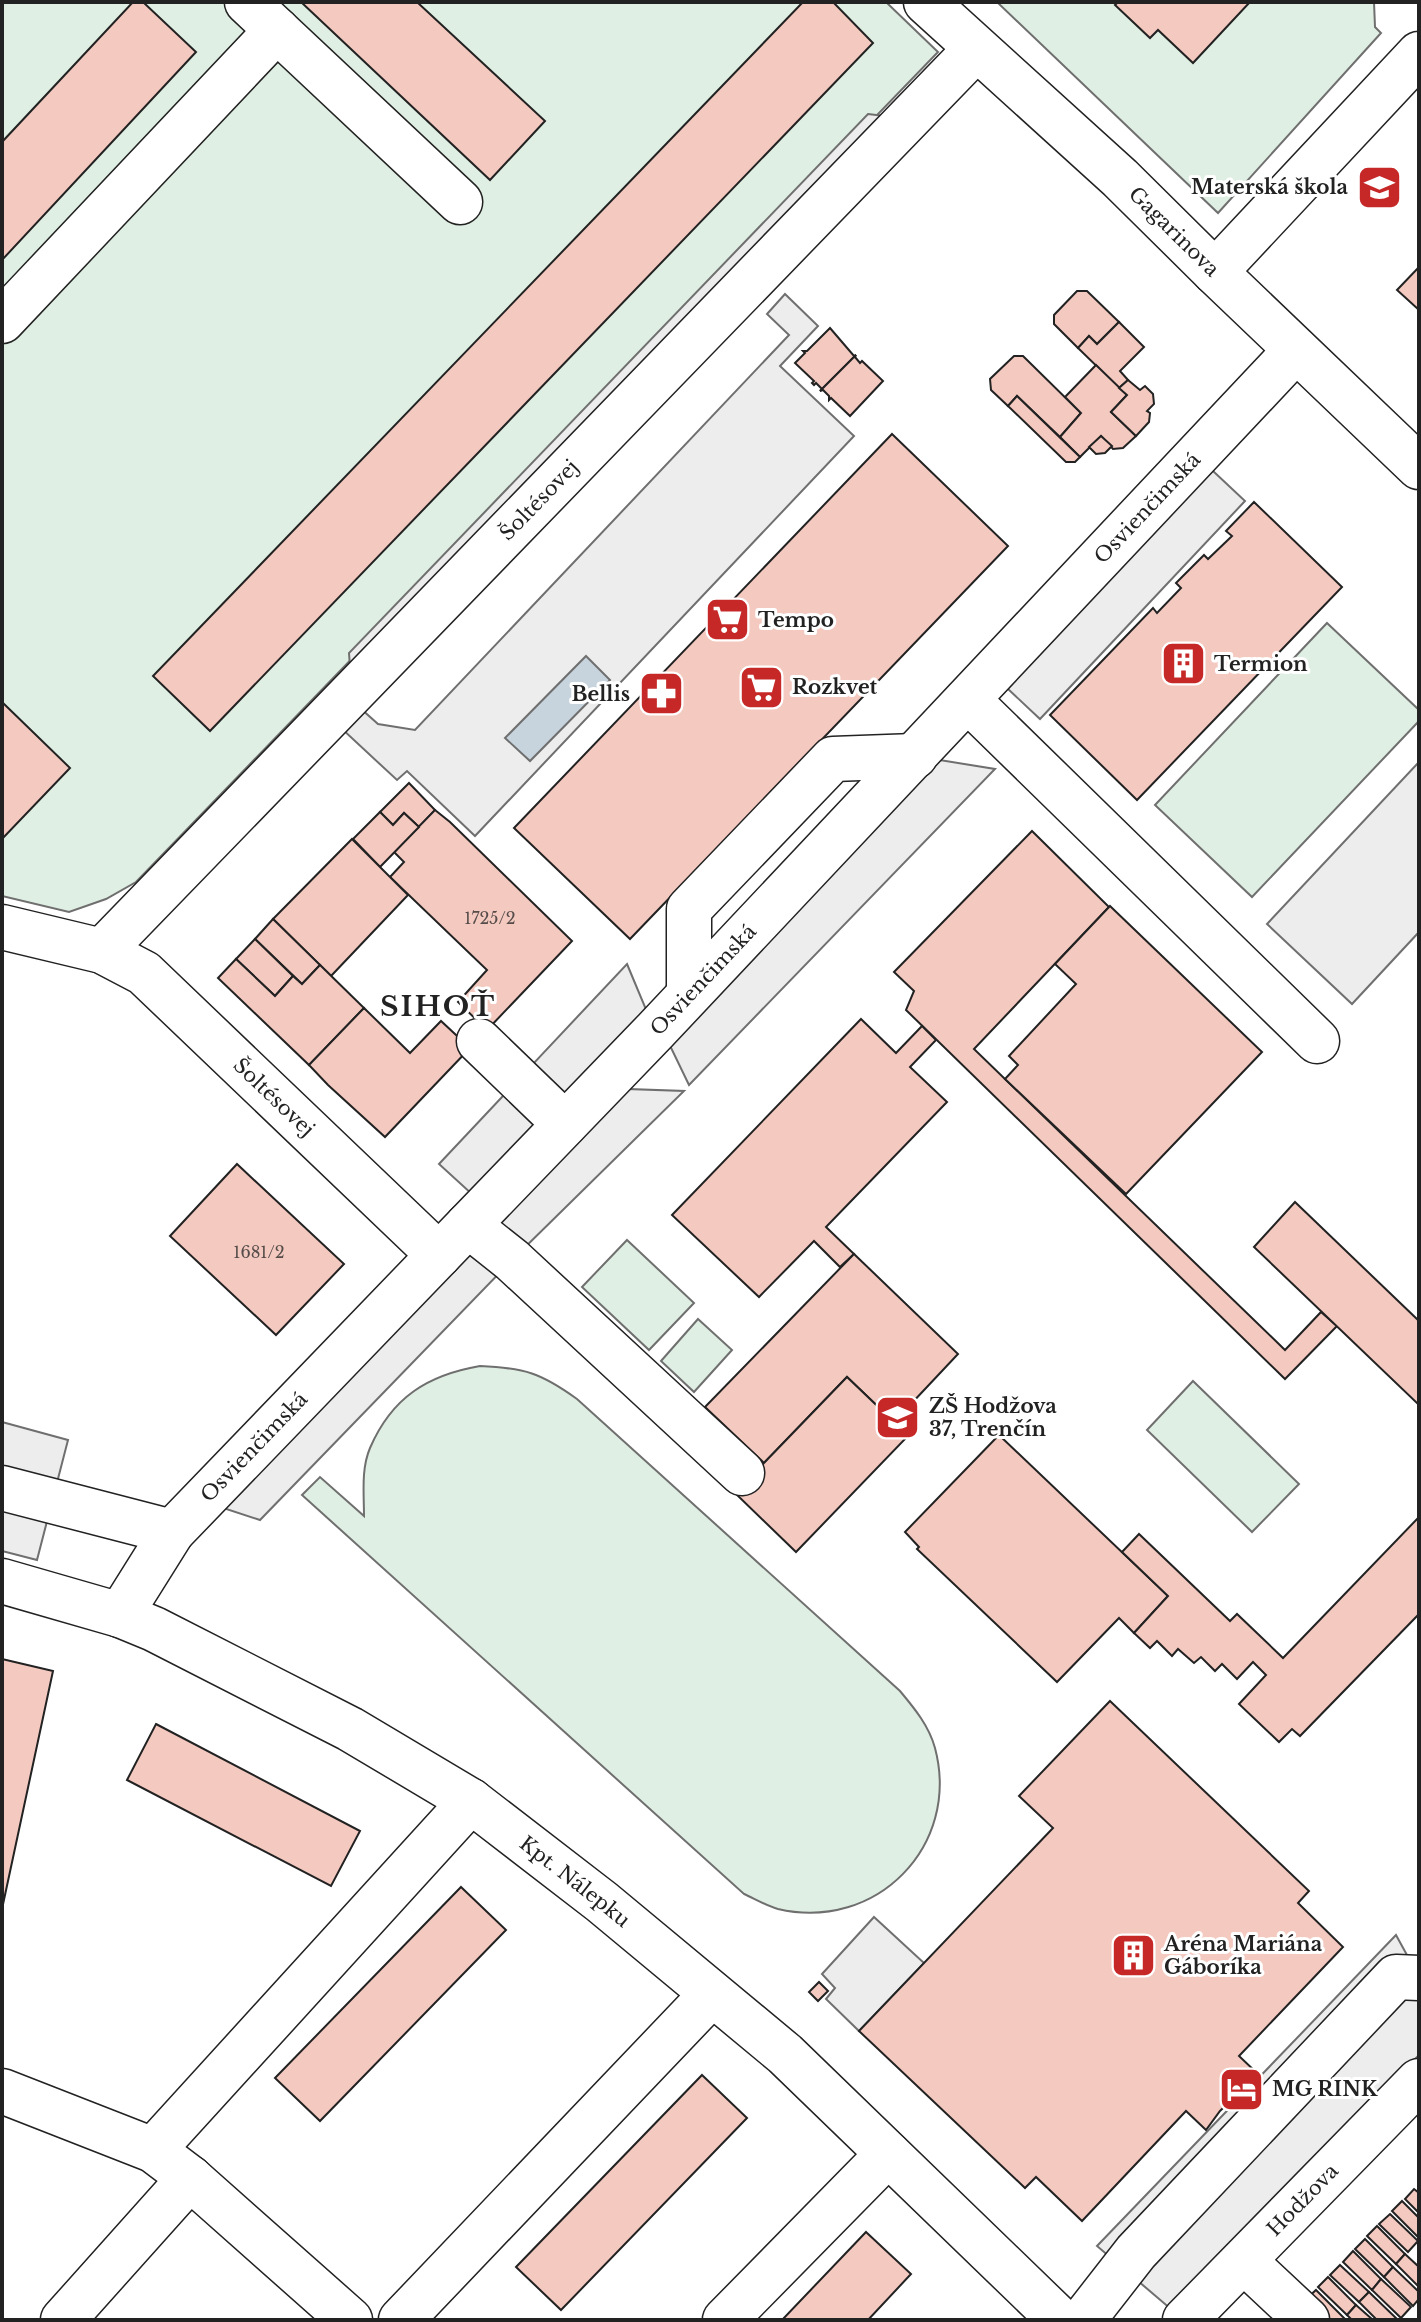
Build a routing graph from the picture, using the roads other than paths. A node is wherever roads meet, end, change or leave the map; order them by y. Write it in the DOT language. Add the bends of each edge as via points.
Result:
graph roads {
  1 [pos="926,2"];
  2 [pos="262,16"];
  3 [pos="976,49"];
  4 [pos="1419,54"];
  5 [pos="460,202"];
  6 [pos="1215,272"];
  7 [pos="2,321"];
  8 [pos="1296,350"];
  9 [pos="1419,467"];
  10 [pos="968,700"];
  11 [pos="915,756"];
  12 [pos="2,927"];
  13 [pos="102,951"];
  14 [pos="689,994"];
  15 [pos="479,1041"];
  16 [pos="1317,1041"];
  17 [pos="565,1124"];
  18 [pos="454,1240"];
  19 [pos="742,1473"];
  20 [pos="2,1488"];
  21 [pos="172,1532"];
  22 [pos="2,1581"];
  23 [pos="120,1615"];
  24 [pos="471,1801"];
  25 [pos="1419,1978"];
  26 [pos="712,1994"];
  27 [pos="1419,2081"];
  28 [pos="2,2091"];
  29 [pos="153,2150"];
  30 [pos="888,2154"];
  31 [pos="190,2178"];
  32 [pos="1245,2262"];
  33 [pos="63,2320"];
  34 [pos="350,2320"];
  35 [pos="401,2320"];
  36 [pos="725,2320"];
  37 [pos="1060,2320"];
  38 [pos="1083,2320"];
  39 [pos="1185,2320"];
  40 [pos="1307,2320"];
  1 -- 3 [label="street, Gagarinova"];
  2 -- 5 [label="street"];
  2 -- 7 [label="street"];
  3 -- 6 [label="street, Gagarinova"];
  3 -- 13 [label="street, Šoltésovej"];
  4 -- 6 [label="street"];
  6 -- 8 [label="street, Gagarinova"];
  8 -- 9 [label="street, Gagarinova"];
  8 -- 10 [label="street, Osvienčimská"];
  10 -- 11 [label="street, Osvienčimská"];
  10 -- 16 [label="street"];
  11 -- 14 [label="street, Osvienčimská"];
  11 -- 14 [label="street" via="833,759 689,909"];
  12 -- 13 [label="street, Šoltésovej"];
  13 -- 18 [label="street, Šoltésovej" via="144,973"];
  14 -- 17 [label="street, Osvienčimská"];
  15 -- 17 [label="street"];
  17 -- 18 [label="street, Osvienčimská"];
  18 -- 19 [label="street, Šoltésovej" via="518,1266"];
  18 -- 21 [label="street, Osvienčimská"];
  20 -- 21 [label="street"];
  21 -- 23 [label="street, Osvienčimská"];
  22 -- 23 [label="street, Kpt. Nálepku"];
  23 -- 24 [label="street, Kpt. Nálepku" via="350,1729"];
  24 -- 26 [label="street, Kpt. Nálepku"];
  24 -- 29 [label="street"];
  25 -- 38 [label="street" via="1396,1977 1136,2252"];
  26 -- 30 [label="street, Kpt. Nálepku" via="785,2054"];
  26 -- 35 [label="street"];
  27 -- 32 [label="street, Hodžova"];
  28 -- 29 [label="street"];
  29 -- 31 [label="street"];
  30 -- 36 [label="street"];
  30 -- 37 [label="street, Kpt. Nálepku"];
  31 -- 33 [label="street"];
  31 -- 34 [label="street"];
  32 -- 39 [label="street, Hodžova"];
  32 -- 40 [label="street"];
}
